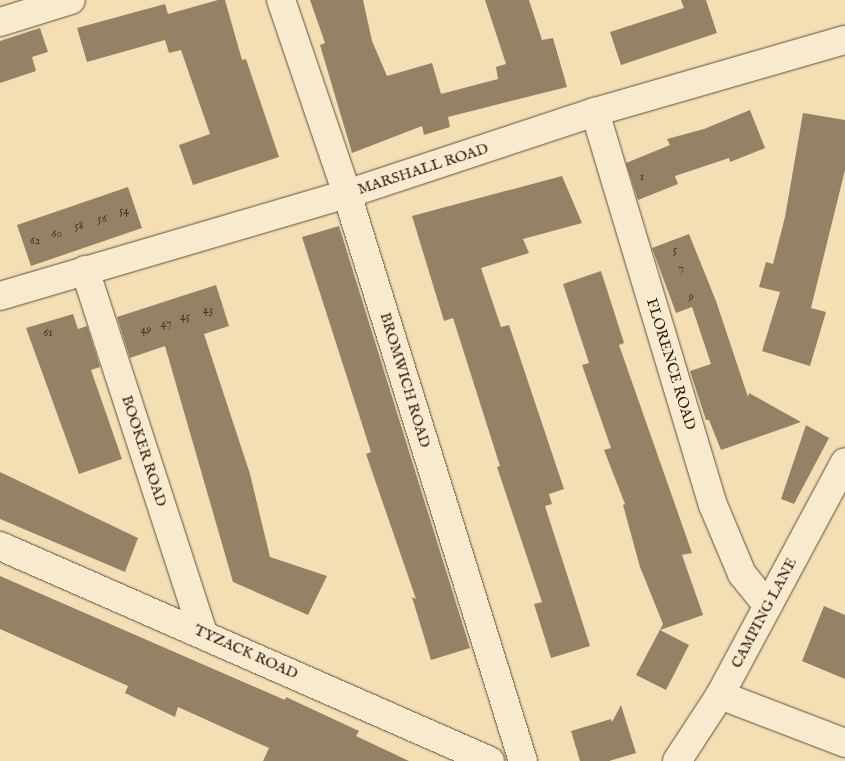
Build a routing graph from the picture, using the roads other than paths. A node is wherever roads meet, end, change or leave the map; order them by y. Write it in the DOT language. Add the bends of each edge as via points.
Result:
graph roads {
  1 [pos="72,0"];
  2 [pos="281,0"];
  3 [pos="0,22"];
  4 [pos="845,40"];
  5 [pos="594,112"];
  6 [pos="347,194"];
  7 [pos="85,270"];
  8 [pos="0,296"];
  9 [pos="845,462"];
  10 [pos="0,546"];
  11 [pos="768,606"];
  12 [pos="203,632"];
  13 [pos="720,695"];
  14 [pos="845,743"];
  15 [pos="490,761"];
  16 [pos="523,761"];
  17 [pos="677,761"];
  1 -- 3 [label="street"];
  2 -- 6 [label="street, BROMWICH ROAD"];
  4 -- 5 [label="street, MARSHALL ROAD"];
  5 -- 6 [label="street, MARSHALL ROAD"];
  5 -- 11 [label="street, FLORENCE ROAD" via="713,505 742,574"];
  6 -- 7 [label="street, MARSHALL ROAD"];
  6 -- 16 [label="street, BROMWICH ROAD"];
  7 -- 8 [label="street, MARSHALL ROAD"];
  7 -- 12 [label="street, BOOKER ROAD"];
  9 -- 11 [label="street, CAMPING LANE"];
  10 -- 12 [label="street, TYZACK ROAD"];
  11 -- 13 [label="street, CAMPING LANE"];
  12 -- 15 [label="street, TYZACK ROAD"];
  13 -- 14 [label="street"];
  13 -- 17 [label="street, CAMPING LANE"];
}
